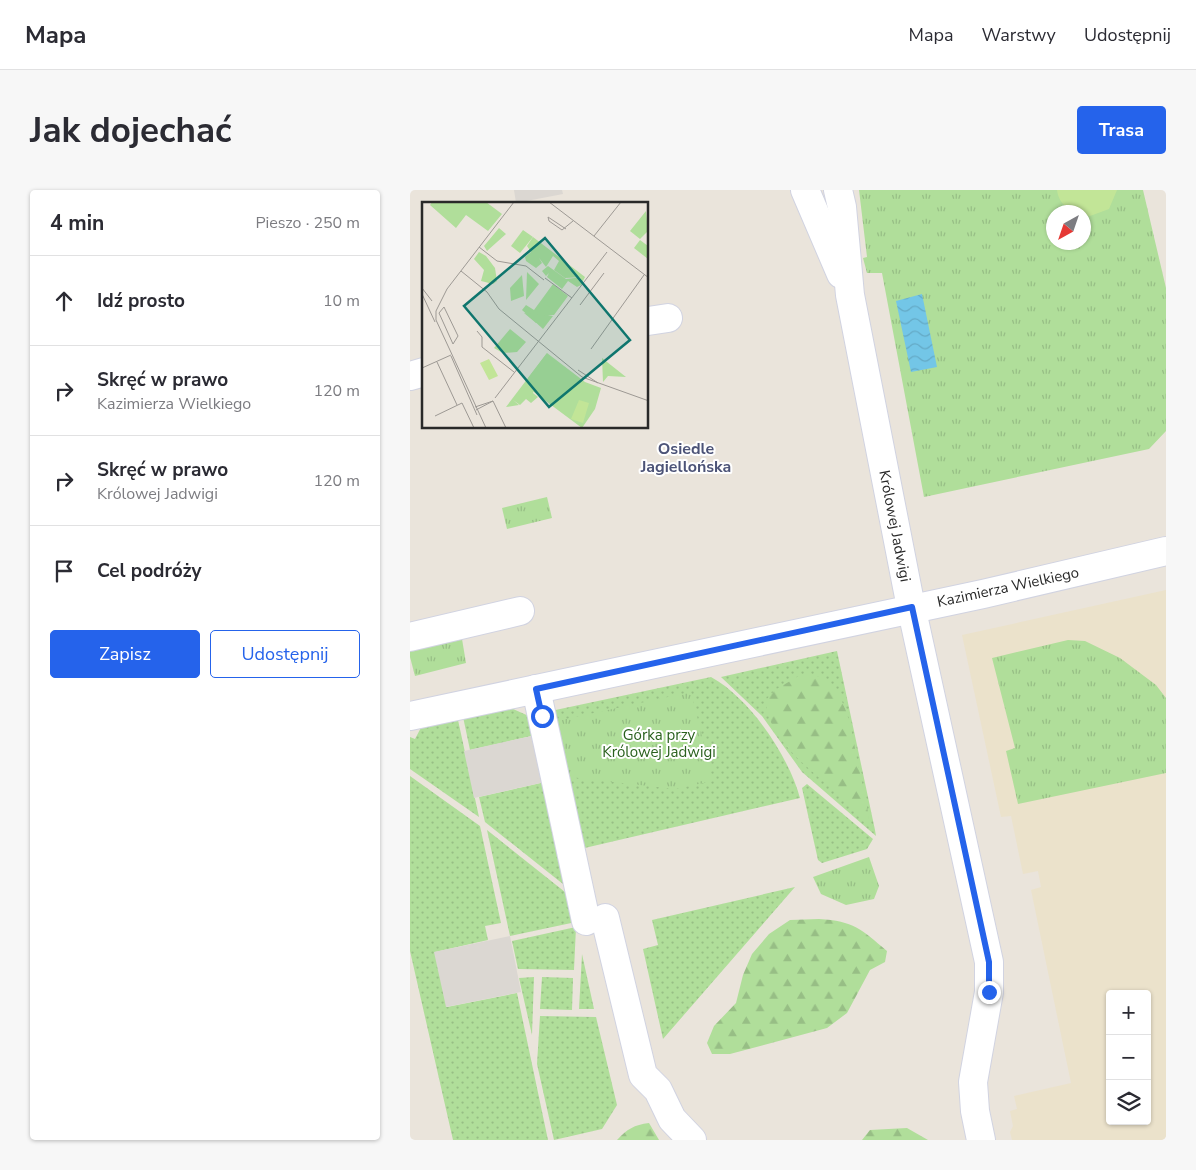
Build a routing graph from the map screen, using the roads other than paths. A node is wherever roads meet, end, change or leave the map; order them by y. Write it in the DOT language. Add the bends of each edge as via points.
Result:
graph roads {
  1 [pos="805,190"];
  2 [pos="838,190"];
  3 [pos="850,295"];
  4 [pos="1166,551"];
  5 [pos="912,607"];
  6 [pos="520,611"];
  7 [pos="410,637"];
  8 [pos="536,689"];
  9 [pos="410,716"];
  10 [pos="692,1140"];
  11 [pos="981,1140"];
  1 -- 3 [label="street, Królowej Jadwigi"];
  2 -- 3 [label="street, Królowej Jadwigi"];
  3 -- 5 [label="street, Królowej Jadwigi"];
  4 -- 5 [label="street, Kazimierza Wielkiego" via="983,594"];
  5 -- 8 [label="street, Kazimierza Wielkiego"];
  5 -- 11 [label="street, Królowej Jadwigi" via="989,962 989,992 972,1082 966,1093"];
  6 -- 7 [label="street"];
  8 -- 9 [label="street, Kazimierza Wielkiego"];
  8 -- 10 [label="street" via="596,920 643,1075 658,1090 672,1119"];
}
